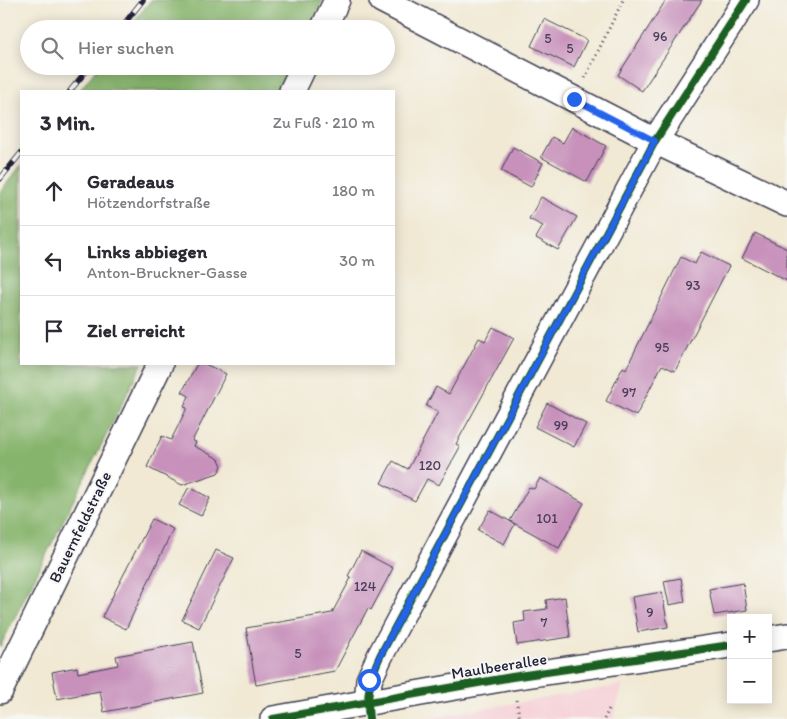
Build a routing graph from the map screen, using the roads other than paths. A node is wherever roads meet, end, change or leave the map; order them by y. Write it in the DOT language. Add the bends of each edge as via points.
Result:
graph roads {
  1 [pos="337,0"];
  2 [pos="382,0"];
  3 [pos="746,0"];
  4 [pos="327,20"];
  5 [pos="300,75"];
  6 [pos="292,90"];
  7 [pos="655,141"];
  8 [pos="787,204"];
  9 [pos="160,365"];
  10 [pos="787,636"];
  11 [pos="772,638"];
  12 [pos="727,646"];
  13 [pos="0,691"];
  14 [pos="367,703"];
  15 [pos="273,719"];
  1 -- 4 [label="street"];
  2 -- 7 [label="street"];
  3 -- 7 [label="street"];
  5 -- 6 [label="street"];
  7 -- 8 [label="street"];
  7 -- 14 [label="street" via="380,656 369,680"];
  9 -- 13 [label="street, Bauernfeldstraße"];
  10 -- 11 [label="street"];
  12 -- 14 [label="street, Maulbeerallee" via="512,677"];
  14 -- 15 [label="street, Maulbeerallee"];
}
